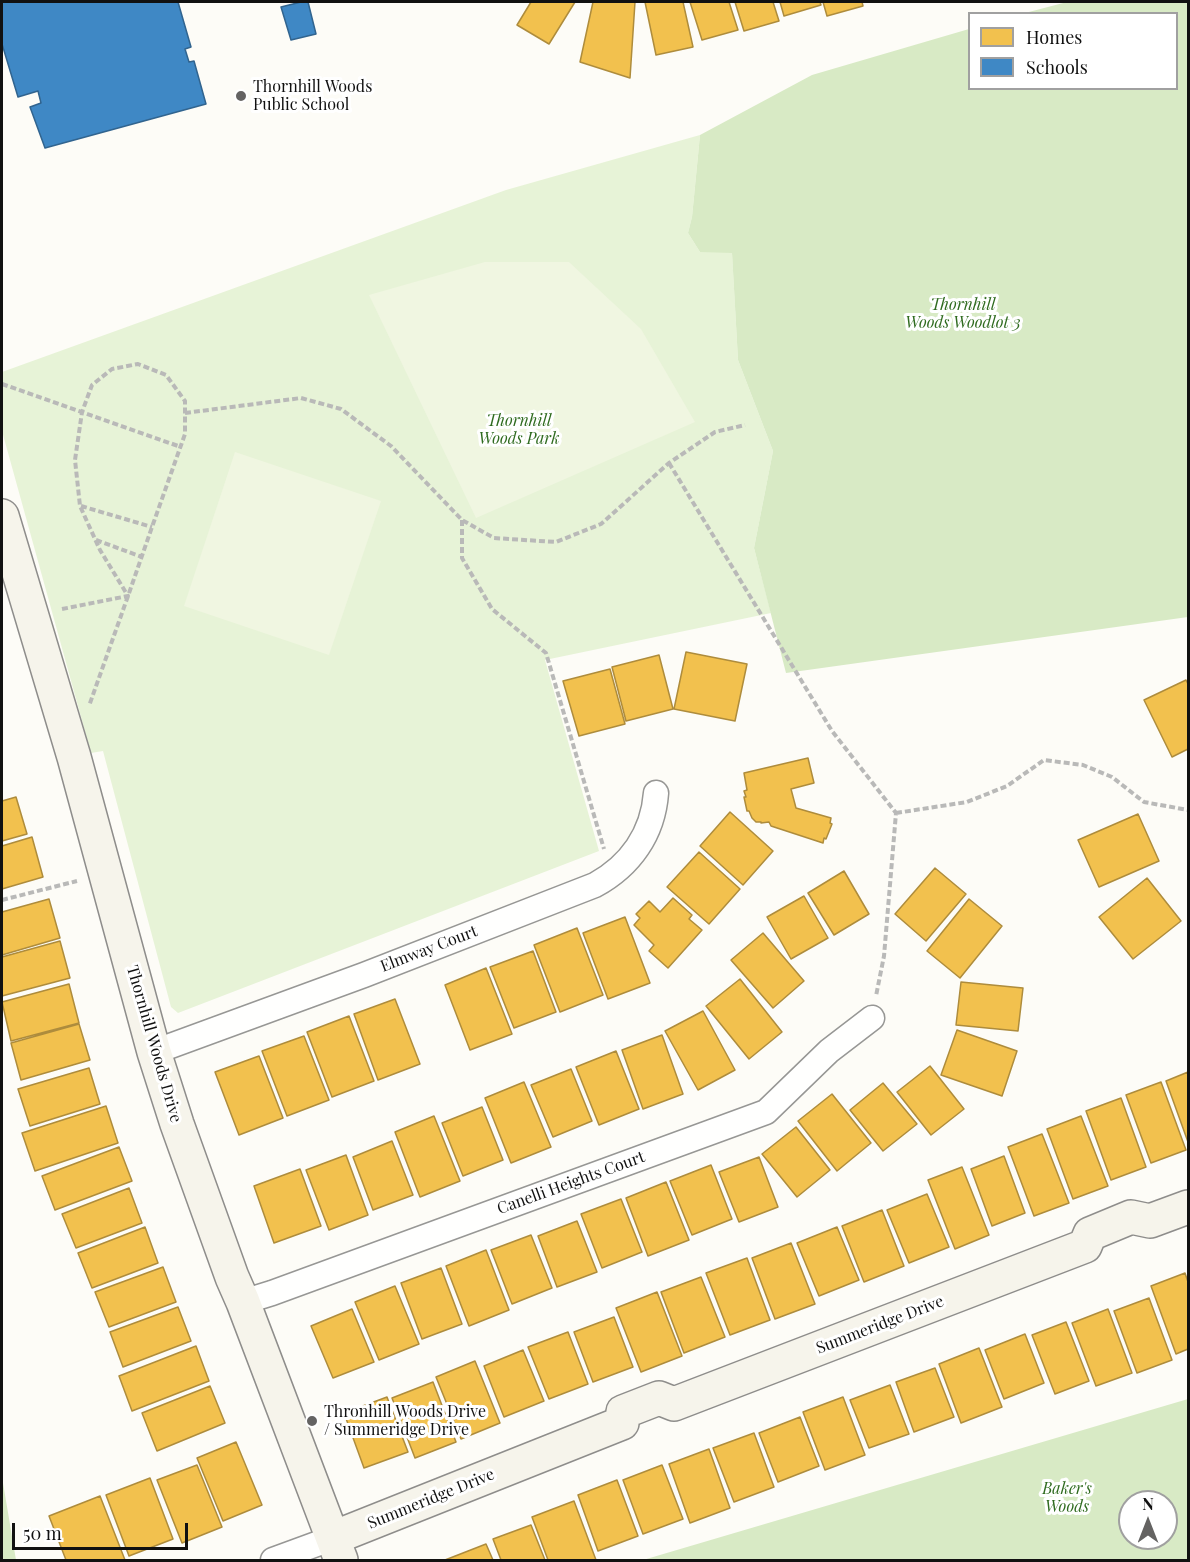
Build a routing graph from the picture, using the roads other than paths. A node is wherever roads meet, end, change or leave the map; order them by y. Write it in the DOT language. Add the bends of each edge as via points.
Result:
graph roads {
  1 [pos="2,516"];
  2 [pos="656,794"];
  3 [pos="872,1018"];
  4 [pos="154,1052"];
  5 [pos="1188,1207"];
  6 [pos="243,1302"];
  7 [pos="337,1549"];
  8 [pos="273,1560"];
  1 -- 4 [label="street, Thornhill Woods Drive" via="74,757"];
  2 -- 4 [label="street, Elmway Court" via="651,822 638,848 619,869 595,885"];
  3 -- 6 [label="street, Canelli Heights Court" via="829,1051 766,1112"];
  4 -- 6 [label="street, Thornhill Woods Drive"];
  5 -- 7 [label="street, Summeridge Drive" via="1150,1221 1131,1217 1090,1234 1085,1245 674,1404 659,1398 623,1412 622,1423"];
  6 -- 7 [label="street, Thornhill Woods Drive"];
  7 -- 8 [label="street, Summeridge Drive"];
}
